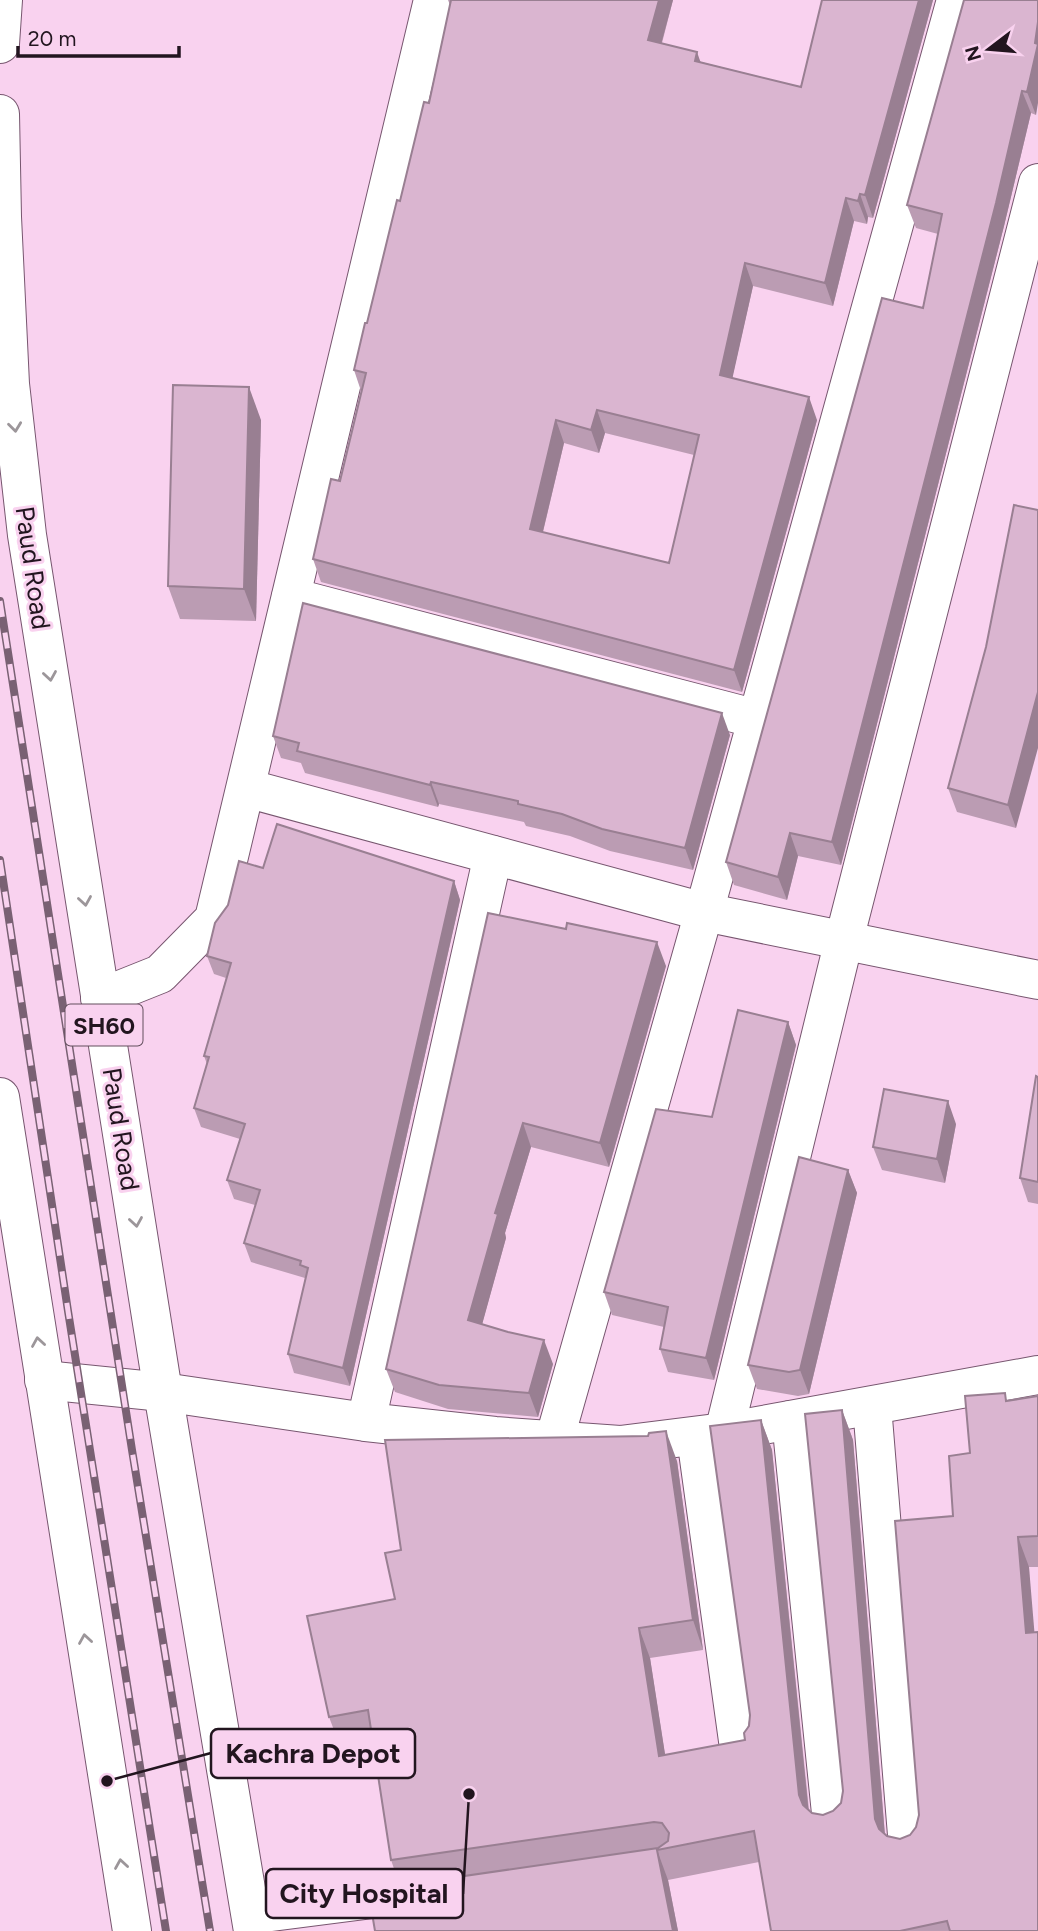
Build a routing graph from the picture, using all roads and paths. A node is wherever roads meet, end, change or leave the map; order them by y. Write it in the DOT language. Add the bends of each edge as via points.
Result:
graph roads {
  1 [pos="3,0"];
  2 [pos="433,0"];
  3 [pos="956,0"];
  4 [pos="0,44"];
  5 [pos="0,114"];
  6 [pos="1038,183"];
  7 [pos="291,597"];
  8 [pos="757,719"];
  9 [pos="246,788"];
  10 [pos="493,855"];
  11 [pos="704,912"];
  12 [pos="844,940"];
  13 [pos="1036,969"];
  14 [pos="100,998"];
  15 [pos="0,1097"];
  16 [pos="1038,1375"];
  17 [pos="44,1380"];
  18 [pos="163,1392"];
  19 [pos="872,1406"];
  20 [pos="791,1420"];
  21 [pos="366,1422"];
  22 [pos="710,1434"];
  23 [pos="554,1441"];
  24 [pos="739,1748"];
  25 [pos="832,1823"];
  26 [pos="908,1847"];
  27 [pos="420,1901"];
  28 [pos="253,1927"];
  29 [pos="132,1931"];
  1 -- 4 [label="street"];
  2 -- 7 [label="street"];
  3 -- 8 [label="street"];
  5 -- 14 [label="street, Paud Road / SH60, one-way" via="10,384 27,535"];
  6 -- 12 [label="street"];
  7 -- 8 [label="street"];
  7 -- 9 [label="street"];
  8 -- 11 [label="street"];
  9 -- 10 [label="street"];
  9 -- 14 [label="street" via="214,919 160,974"];
  10 -- 11 [label="street"];
  10 -- 21 [label="street"];
  11 -- 12 [label="street"];
  11 -- 23 [label="street"];
  12 -- 13 [label="street"];
  12 -- 22 [label="street"];
  14 -- 18 [label="street, Paud Road / SH60, one-way"];
  17 -- 15 [label="street, one-way"];
  16 -- 19 [label="street"];
  17 -- 18 [label="street"];
  29 -- 17 [label="street, one-way"];
  18 -- 21 [label="street"];
  18 -- 28 [label="street, Paud Road / SH60"];
  19 -- 20 [label="street"];
  19 -- 26 [label="street"];
  20 -- 22 [label="street"];
  20 -- 25 [label="street"];
  21 -- 23 [label="street"];
  22 -- 23 [label="street" via="620,1445"];
  22 -- 24 [label="street"];
  27 -- 28 [label="lane"];
}
